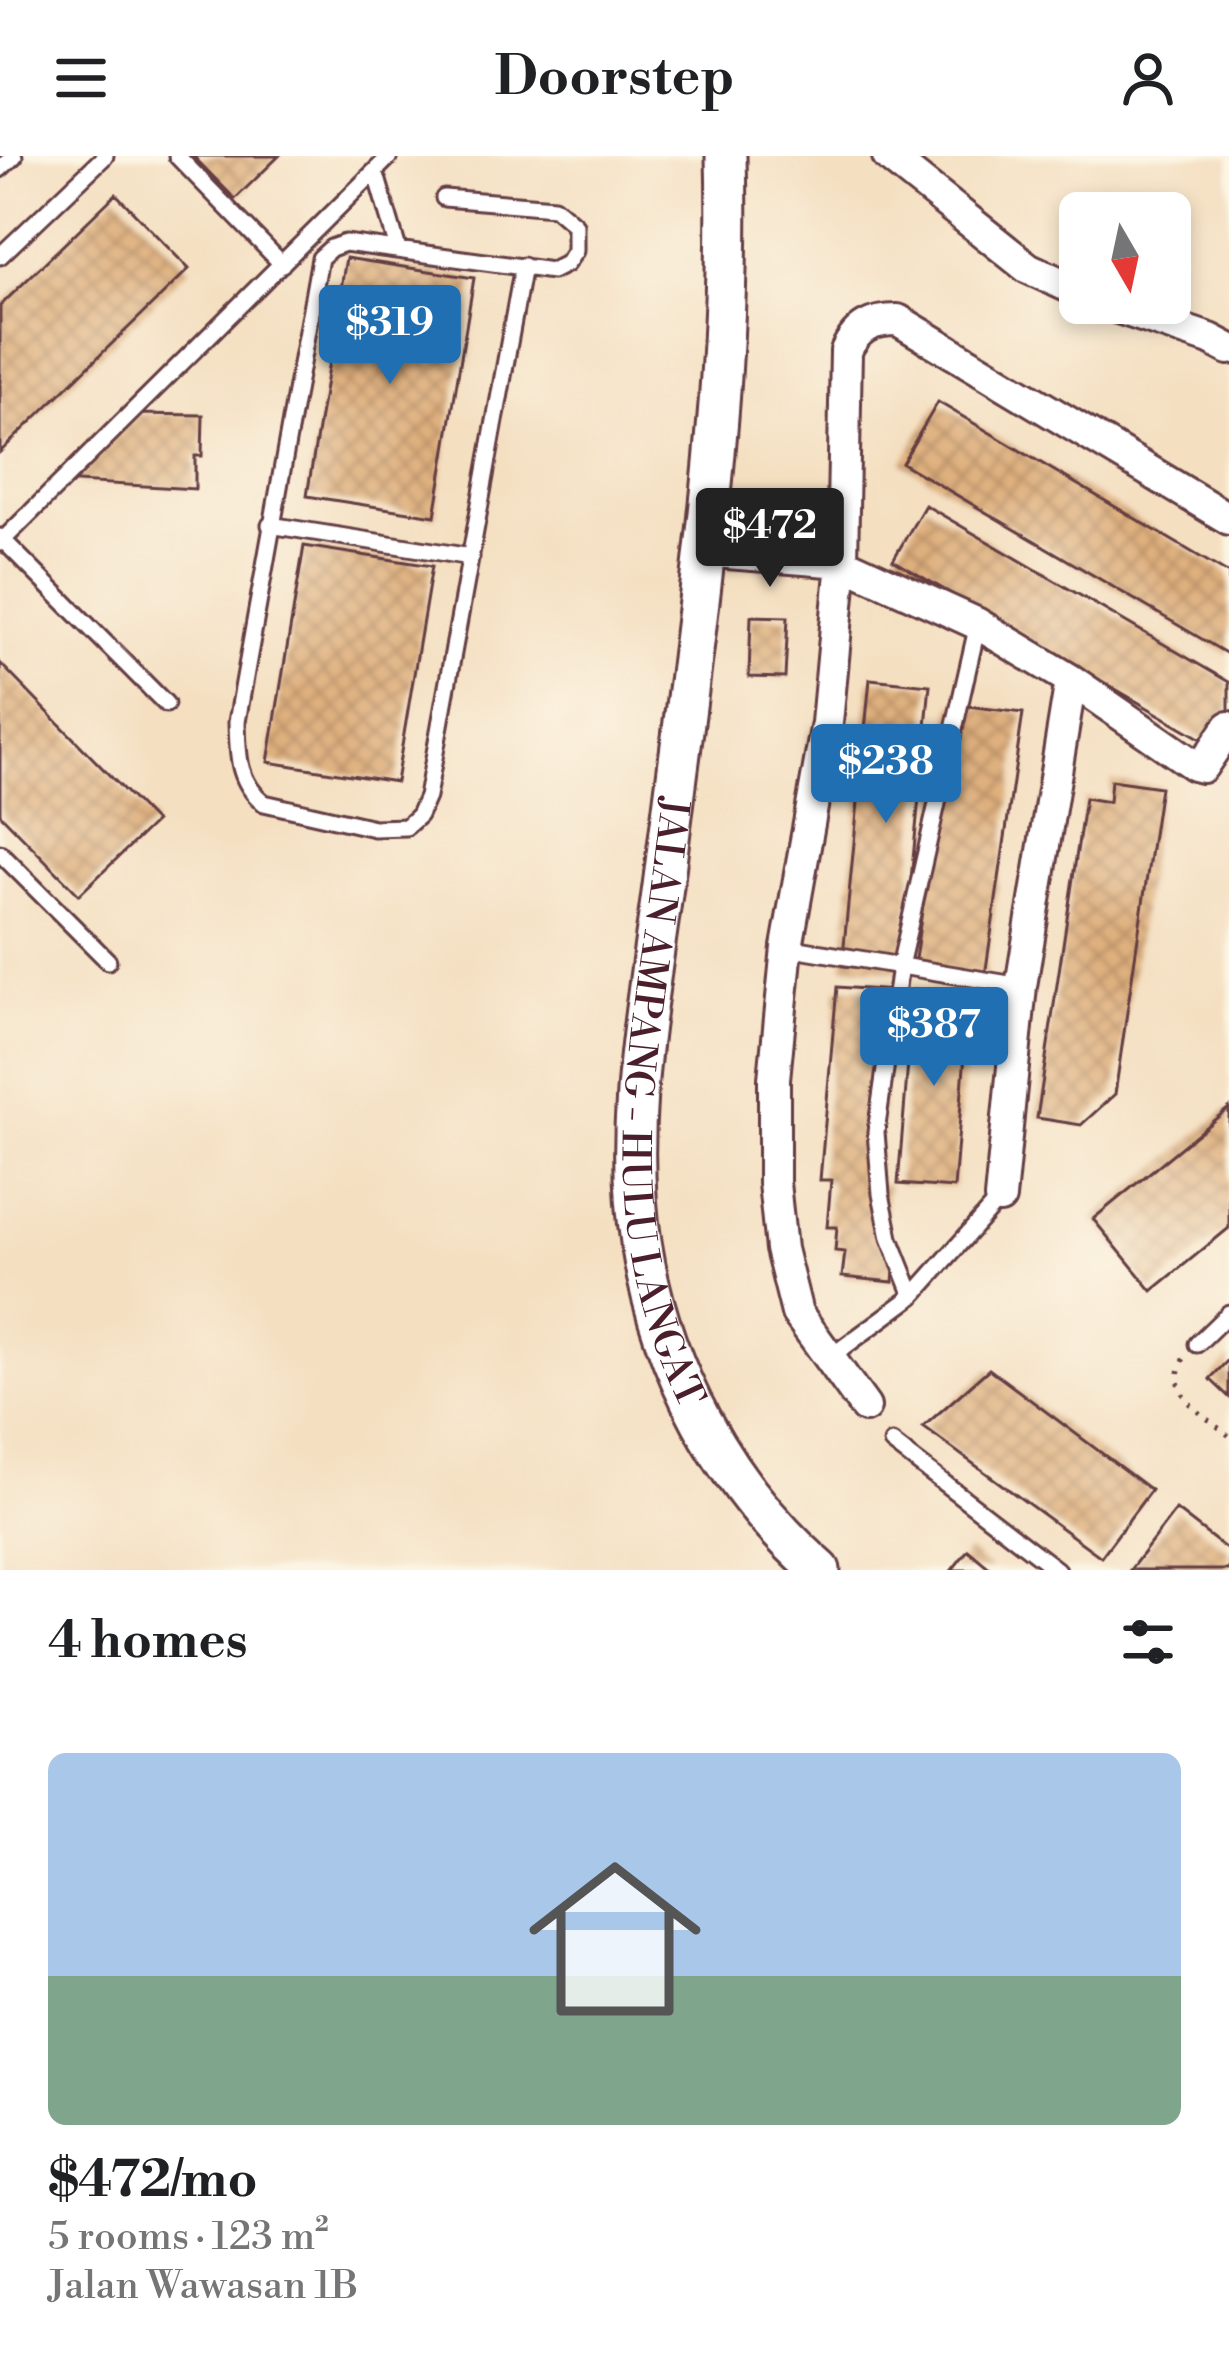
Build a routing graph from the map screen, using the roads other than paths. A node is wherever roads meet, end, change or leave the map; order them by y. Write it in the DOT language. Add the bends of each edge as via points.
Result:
graph roads {
  1 [pos="14,156"];
  2 [pos="105,156"];
  3 [pos="177,156"];
  4 [pos="390,156"];
  5 [pos="726,156"];
  6 [pos="889,156"];
  7 [pos="0,169"];
  8 [pos="375,171"];
  9 [pos="444,197"];
  10 [pos="398,249"];
  11 [pos="0,256"];
  12 [pos="282,264"];
  13 [pos="523,266"];
  14 [pos="1059,282"];
  15 [pos="1161,324"];
  16 [pos="1229,349"];
  17 [pos="1229,519"];
  18 [pos="270,525"];
  19 [pos="1,540"];
  20 [pos="702,551"];
  21 [pos="471,557"];
  22 [pos="842,562"];
  23 [pos="978,624"];
  24 [pos="1071,680"];
  25 [pos="166,704"];
  26 [pos="1229,727"];
  27 [pos="0,853"];
  28 [pos="787,947"];
  29 [pos="108,961"];
  30 [pos="901,966"];
  31 [pos="1021,986"];
  32 [pos="1000,1198"];
  33 [pos="913,1297"];
  34 [pos="1229,1313"];
  35 [pos="1197,1344"];
  36 [pos="829,1358"];
  37 [pos="865,1407"];
  38 [pos="892,1443"];
  39 [pos="820,1570"];
  40 [pos="1058,1570"];
  1 -- 7 [label="lane"];
  2 -- 11 [label="lane"];
  3 -- 12 [label="lane"];
  4 -- 8 [label="lane"];
  5 -- 20 [label="street, JALAN AMPANG - HULU LANGAT" via="724,311"];
  6 -- 14 [label="street" via="1028,268"];
  8 -- 10 [label="lane"];
  8 -- 12 [label="lane"];
  9 -- 13 [label="lane" via="566,214 578,241 566,264 552,271"];
  10 -- 13 [label="lane"];
  10 -- 18 [label="lane" via="345,243 320,259"];
  12 -- 19 [label="lane"];
  13 -- 21 [label="lane"];
  15 -- 16 [label="street"];
  17 -- 22 [label="street" via="898,320 874,320 846,351"];
  18 -- 21 [label="lane"];
  18 -- 21 [label="lane" via="237,722 241,775 264,803 374,828 406,827 427,797"];
  19 -- 25 [label="lane"];
  20 -- 22 [label="street"];
  20 -- 39 [label="street, JALAN AMPANG - HULU LANGAT" via="635,1137 641,1242 674,1362 699,1419 745,1492"];
  22 -- 23 [label="street"];
  22 -- 28 [label="street" via="827,723"];
  23 -- 24 [label="street"];
  23 -- 30 [label="lane"];
  24 -- 26 [label="street" via="1202,767"];
  24 -- 31 [label="street"];
  27 -- 29 [label="lane"];
  28 -- 30 [label="lane"];
  28 -- 36 [label="street" via="774,1183 797,1312"];
  30 -- 31 [label="lane"];
  30 -- 33 [label="lane" via="876,1132 890,1238"];
  31 -- 32 [label="street"];
  32 -- 33 [label="lane"];
  33 -- 36 [label="lane"];
  34 -- 35 [label="lane"];
  36 -- 37 [label="street"];
  38 -- 40 [label="lane"];
}
